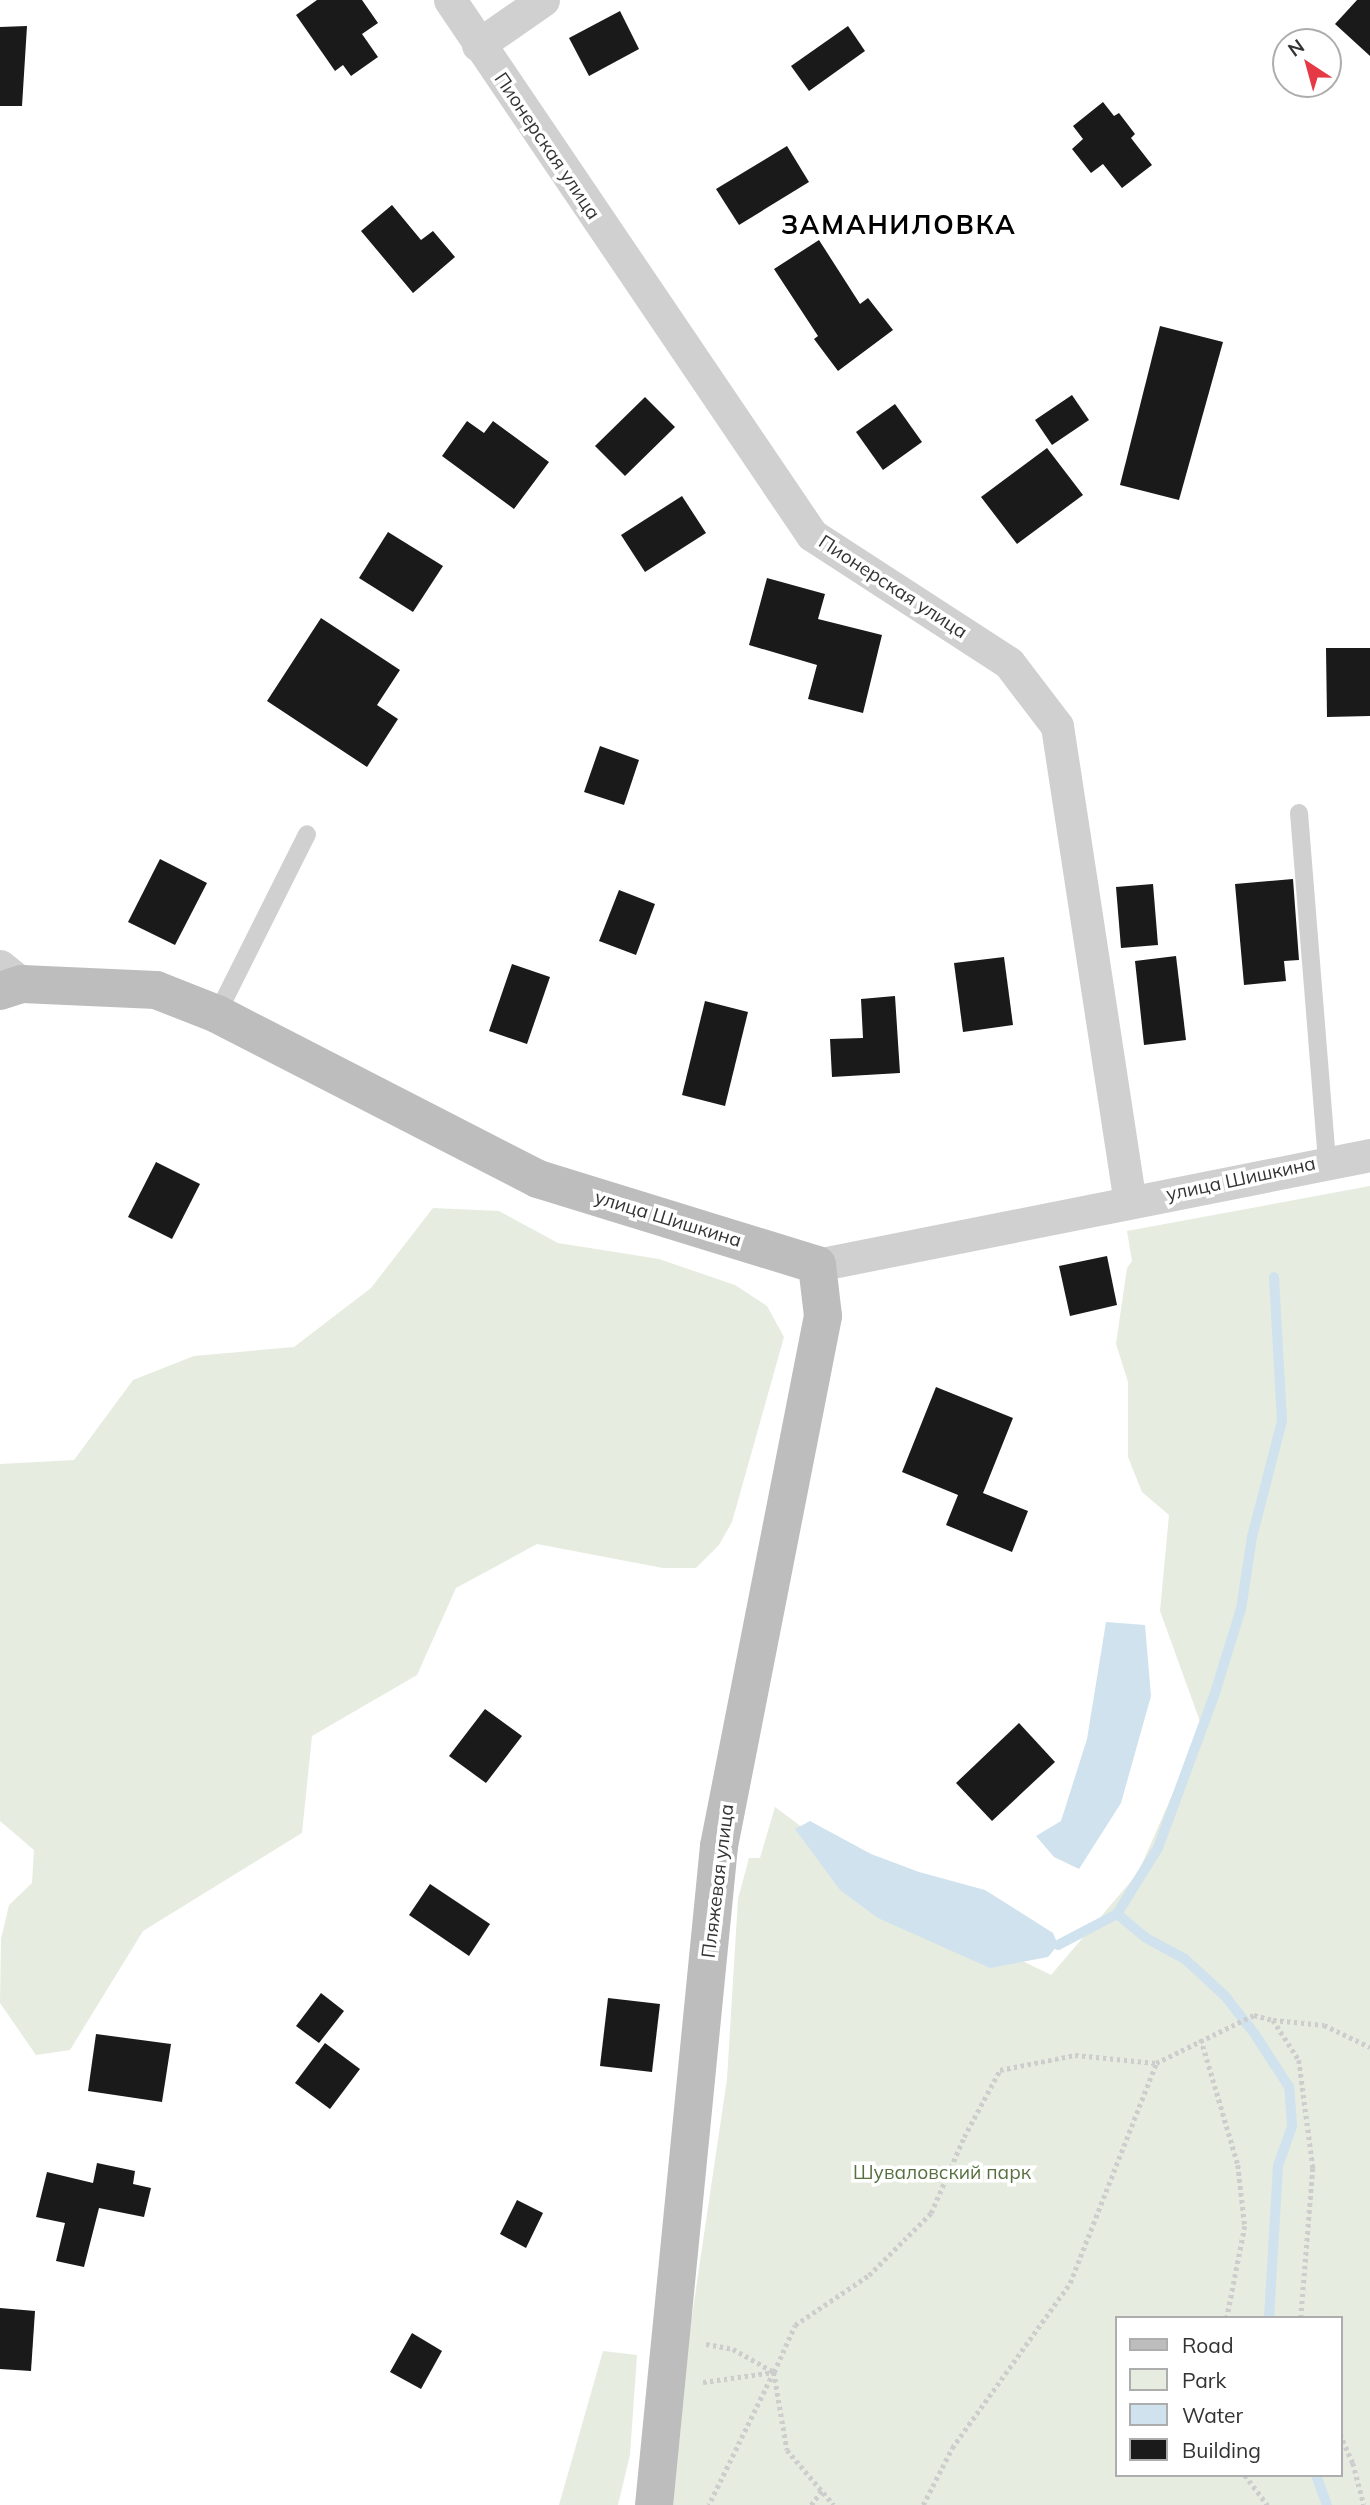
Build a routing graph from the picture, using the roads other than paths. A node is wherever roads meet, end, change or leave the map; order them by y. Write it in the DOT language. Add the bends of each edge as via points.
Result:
graph roads {
  1 [pos="450,0"];
  2 [pos="543,0"];
  3 [pos="478,45"];
  4 [pos="1298,813"];
  5 [pos="307,834"];
  6 [pos="7,980"];
  7 [pos="217,1014"];
  8 [pos="1370,1154"];
  9 [pos="1327,1161"];
  10 [pos="1130,1202"];
  11 [pos="817,1265"];
  12 [pos="654,2505"];
  1 -- 3 [label="street, Пионерская улица"];
  2 -- 3 [label="street"];
  3 -- 10 [label="street, Пионерская улица" via="812,535 1009,663 1057,726"];
  4 -- 9 [label="lane"];
  5 -- 7 [label="lane"];
  6 -- 7 [label="street, улица Шишкина" via="156,990"];
  7 -- 11 [label="street, улица Шишкина" via="538,1179"];
  8 -- 9 [label="street, улица Шишкина"];
  9 -- 10 [label="street, улица Шишкина"];
  10 -- 11 [label="street, улица Шишкина"];
  11 -- 12 [label="street, Пляжевая улица" via="823,1316 719,1846"];
}
